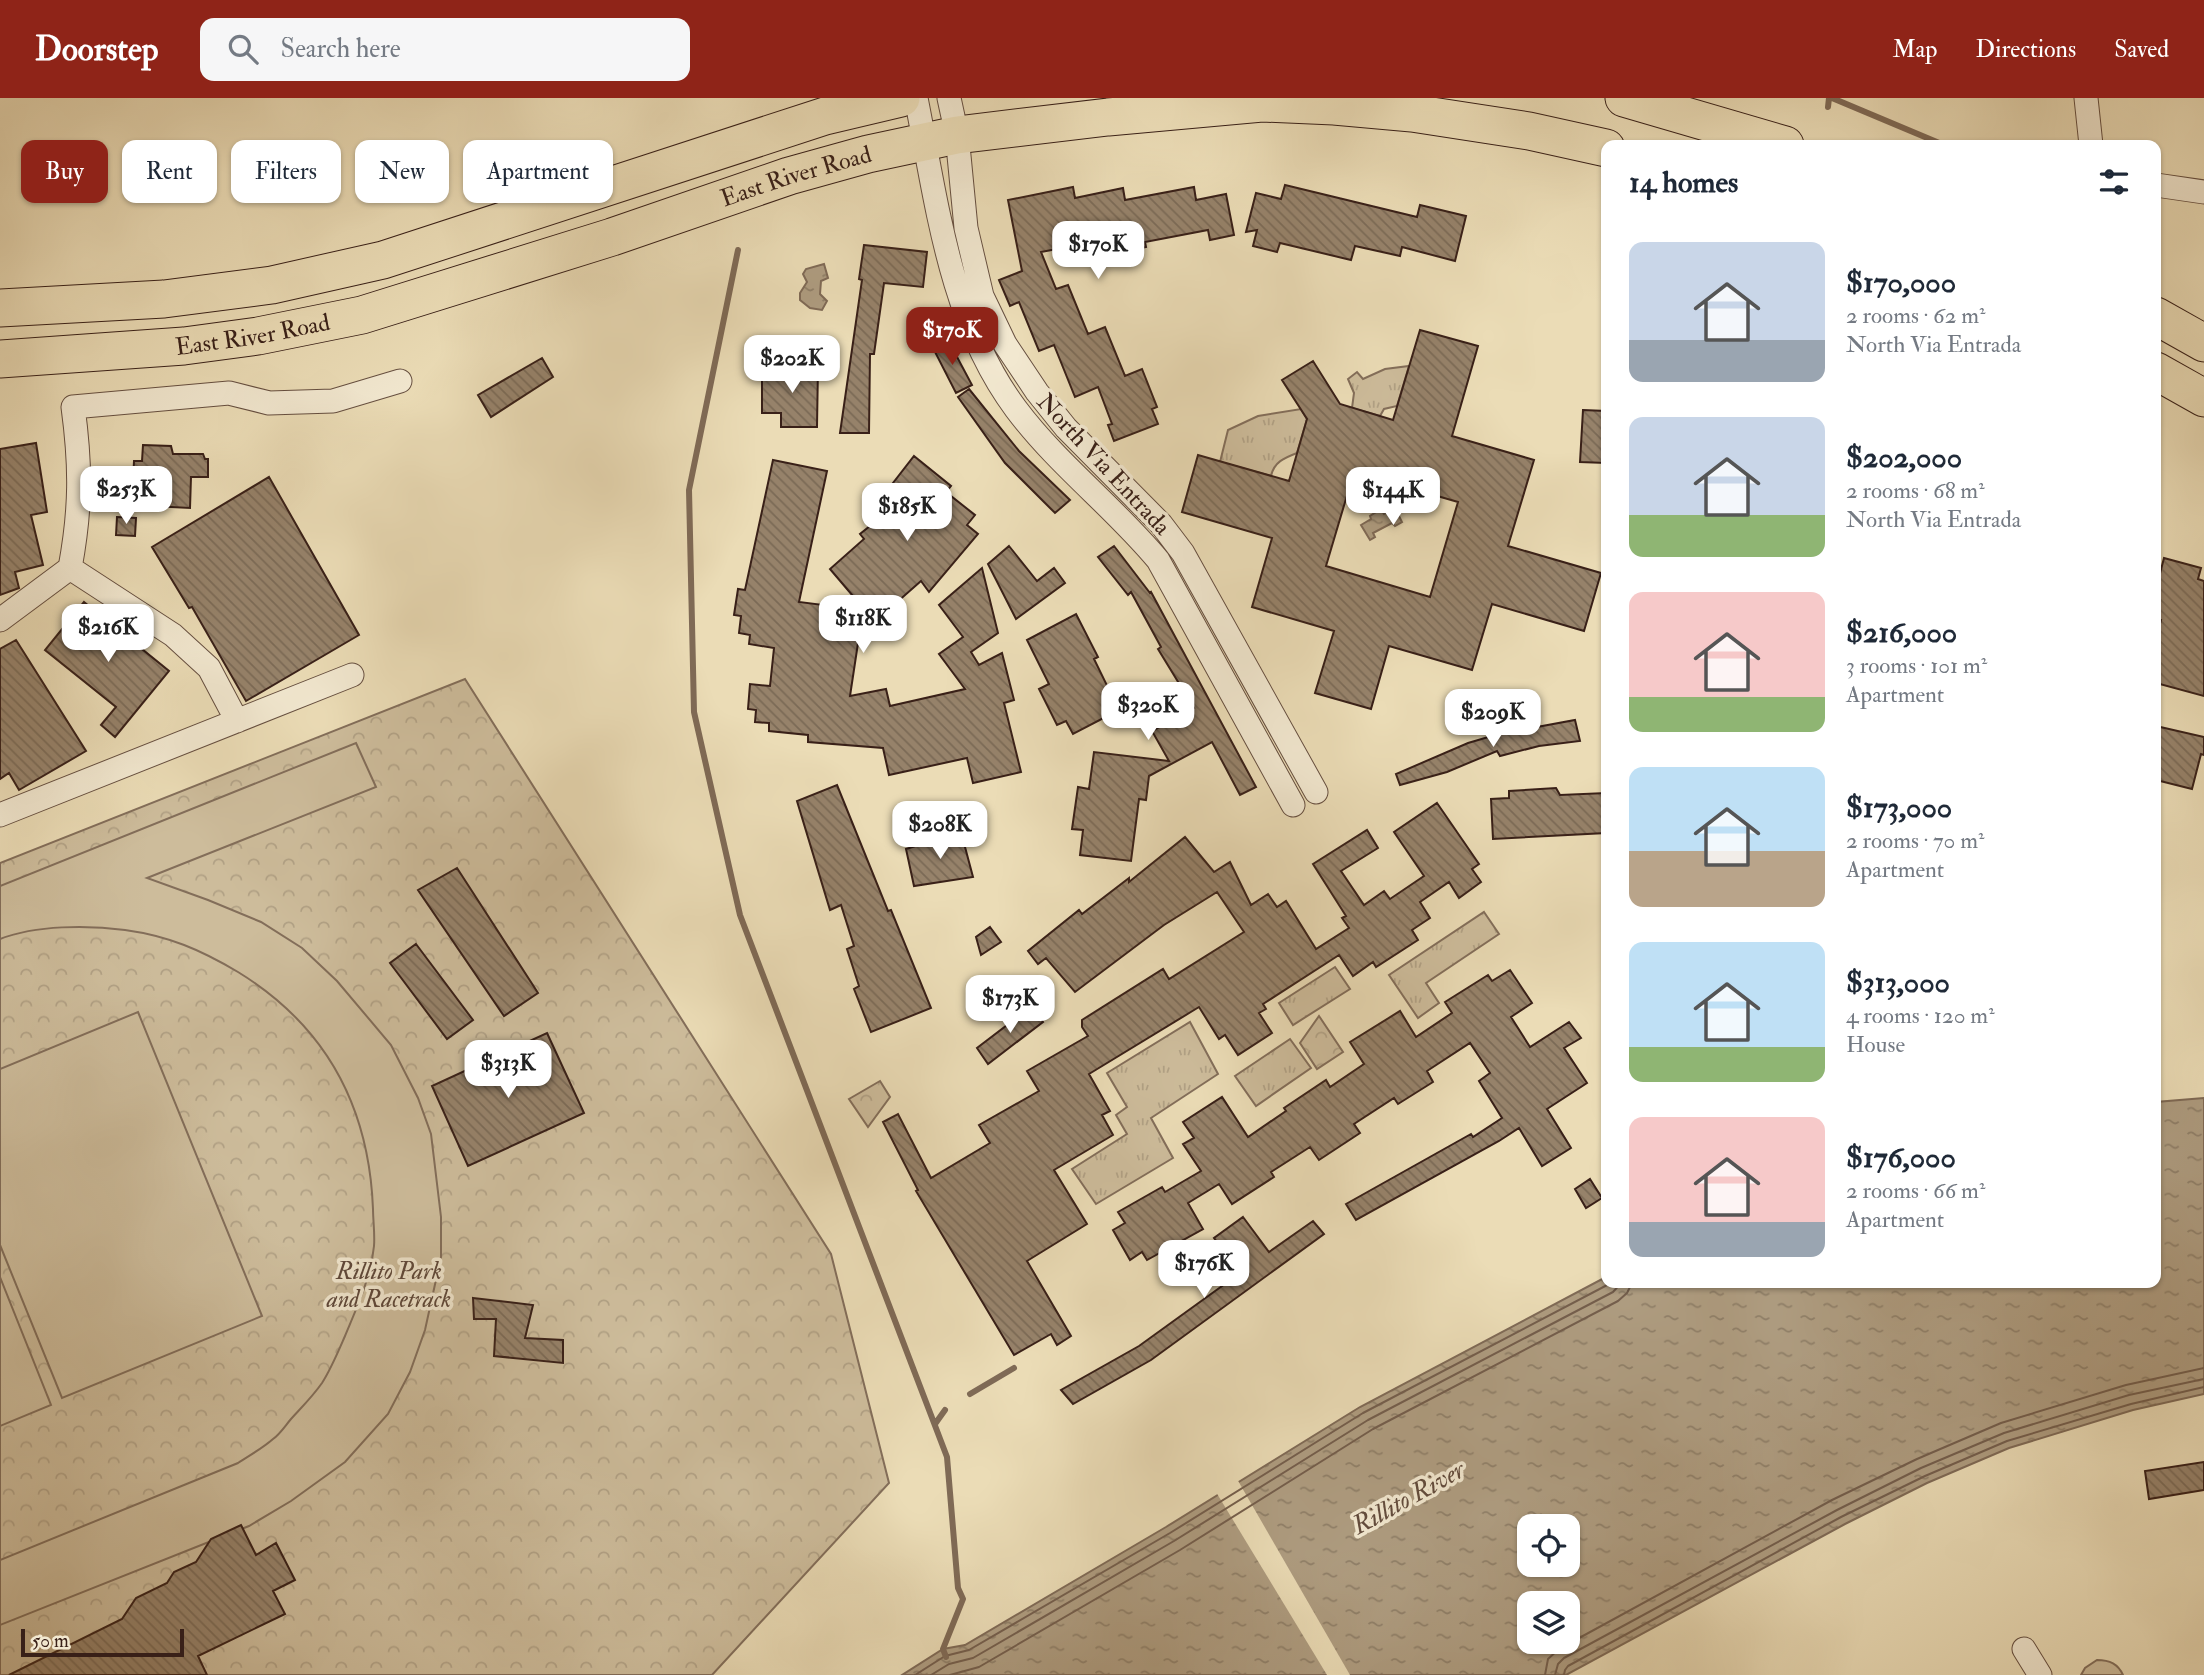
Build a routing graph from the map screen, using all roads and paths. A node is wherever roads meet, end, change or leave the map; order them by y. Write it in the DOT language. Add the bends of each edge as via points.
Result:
graph roads {
  1 [pos="901,98"];
  2 [pos="916,98"];
  3 [pos="949,98"];
  4 [pos="1624,98"];
  5 [pos="2086,98"];
  6 [pos="941,139"];
  7 [pos="1768,140"];
  8 [pos="2090,140"];
  9 [pos="1601,147"];
  10 [pos="2161,186"];
  11 [pos="2204,192"];
  12 [pos="0,308"];
  13 [pos="2161,319"];
  14 [pos="2204,343"];
  15 [pos="0,359"];
  16 [pos="2161,374"];
  17 [pos="400,381"];
  18 [pos="2204,398"];
  19 [pos="70,568"];
  20 [pos="0,620"];
  21 [pos="352,675"];
  22 [pos="237,721"];
  23 [pos="1316,792"];
  24 [pos="1293,805"];
  25 [pos="0,815"];
  26 [pos="2024,1649"];
  27 [pos="2040,1675"];
  1 -- 12 [label="main road, East River Road" via="825,116 383,260 272,285 163,299"];
  2 -- 6 [label="street, North Via Entrada"];
  3 -- 6 [label="street, North Via Entrada"];
  4 -- 7 [label="main road"];
  5 -- 8 [label="street"];
  6 -- 9 [label="main road, East River Road" via="1262,103 1412,113"];
  6 -- 15 [label="main road, East River Road" via="867,153 789,176 362,315 184,346"];
  6 -- 23 [label="street, North Via Entrada" via="963,208 982,296 1005,344 1066,428 1161,524 1183,553"];
  6 -- 24 [label="street, North Via Entrada" via="952,270 998,382 1041,439 1158,560"];
  10 -- 11 [label="street"];
  13 -- 14 [label="main road"];
  16 -- 18 [label="main road"];
  17 -- 19 [label="street" via="333,401 269,403 229,393 73,407 80,489"];
  19 -- 20 [label="street"];
  19 -- 22 [label="street" via="173,635 209,668"];
  21 -- 22 [label="street"];
  22 -- 25 [label="street"];
  26 -- 27 [label="street"];
}
